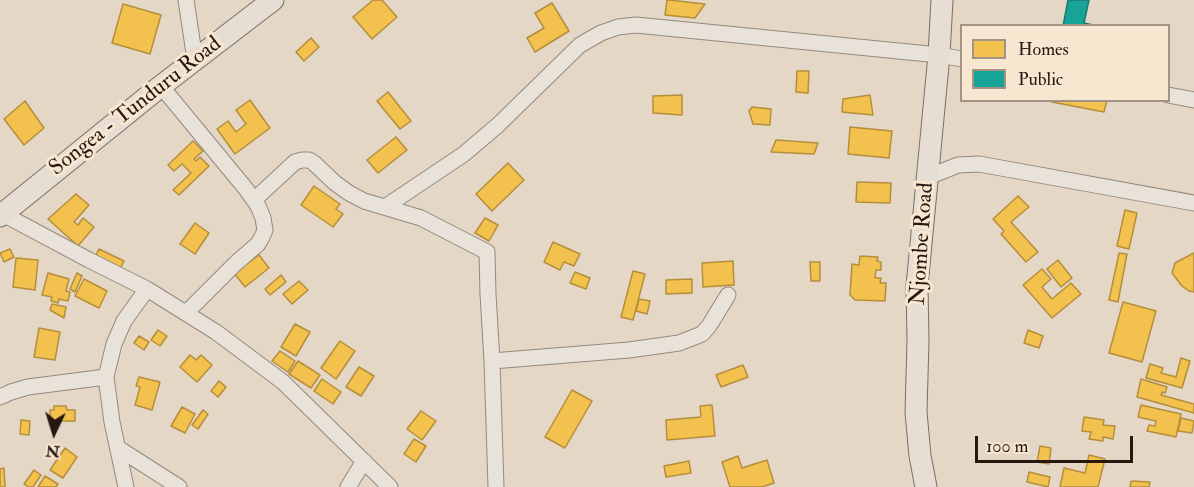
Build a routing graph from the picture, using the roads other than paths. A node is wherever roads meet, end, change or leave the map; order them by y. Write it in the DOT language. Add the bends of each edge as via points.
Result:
graph roads {
  1 [pos="186,0"];
  2 [pos="273,0"];
  3 [pos="942,0"];
  4 [pos="939,55"];
  5 [pos="960,59"];
  6 [pos="195,60"];
  7 [pos="161,86"];
  8 [pos="1170,95"];
  9 [pos="1194,100"];
  10 [pos="928,177"];
  11 [pos="254,200"];
  12 [pos="1194,203"];
  13 [pos="385,207"];
  14 [pos="1,215"];
  15 [pos="147,289"];
  16 [pos="728,295"];
  17 [pos="186,313"];
  18 [pos="492,361"];
  19 [pos="106,377"];
  20 [pos="0,397"];
  21 [pos="118,448"];
  22 [pos="364,461"];
  23 [pos="126,487"];
  24 [pos="179,487"];
  25 [pos="348,487"];
  26 [pos="390,487"];
  27 [pos="496,487"];
  28 [pos="926,487"];
  1 -- 6 [label="street"];
  2 -- 6 [label="highway, Songea - Tunduru Road"];
  3 -- 4 [label="highway, Njombe Road"];
  4 -- 5 [label="street"];
  4 -- 10 [label="highway, Njombe Road"];
  4 -- 13 [label="street" via="636,25 618,27 580,45 464,154"];
  6 -- 7 [label="highway, Songea - Tunduru Road"];
  7 -- 11 [label="street"];
  7 -- 14 [label="highway, Songea - Tunduru Road"];
  8 -- 9 [label="street"];
  10 -- 12 [label="street" via="958,165 979,165"];
  10 -- 28 [label="highway, Njombe Road" via="917,286 916,412"];
  11 -- 13 [label="street" via="296,162 309,160 349,193"];
  11 -- 17 [label="street" via="265,230 258,244"];
  13 -- 18 [label="street" via="421,218 487,252"];
  14 -- 15 [label="street"];
  15 -- 17 [label="street"];
  15 -- 19 [label="street" via="124,321"];
  16 -- 18 [label="street" via="702,334 679,343"];
  17 -- 22 [label="street" via="283,382"];
  18 -- 27 [label="street"];
  19 -- 20 [label="street" via="28,387"];
  19 -- 21 [label="street"];
  21 -- 23 [label="street"];
  21 -- 24 [label="street"];
  22 -- 25 [label="street"];
  22 -- 26 [label="street"];
}
